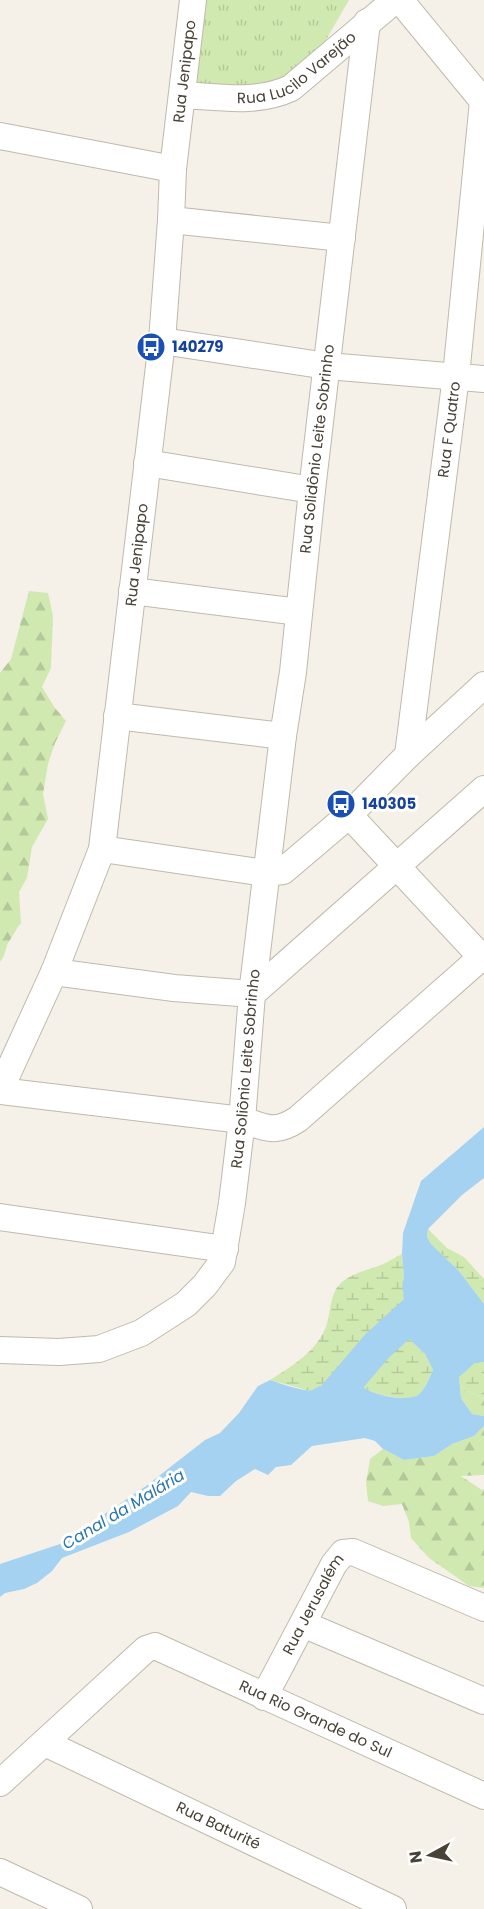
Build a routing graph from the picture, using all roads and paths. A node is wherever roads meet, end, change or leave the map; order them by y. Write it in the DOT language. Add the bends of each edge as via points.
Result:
graph roads {
  1 [pos="194,0"];
  2 [pos="385,6"];
  3 [pos="183,95"];
  4 [pos="484,101"];
  5 [pos="0,136"];
  6 [pos="173,169"];
  7 [pos="171,220"];
  8 [pos="342,238"];
  9 [pos="162,341"];
  10 [pos="327,366"];
  11 [pos="456,376"];
  12 [pos="484,379"];
  13 [pos="147,464"];
  14 [pos="312,490"];
  15 [pos="132,591"];
  16 [pos="299,612"];
  17 [pos="484,685"];
  18 [pos="117,716"];
  19 [pos="283,736"];
  20 [pos="408,755"];
  21 [pos="484,789"];
  22 [pos="348,815"];
  23 [pos="102,849"];
  24 [pos="396,867"];
  25 [pos="266,873"];
  26 [pos="483,957"];
  27 [pos="54,972"];
  28 [pos="252,994"];
  29 [pos="0,1090"];
  30 [pos="242,1120"];
  31 [pos="0,1217"];
  32 [pos="223,1255"];
  33 [pos="0,1350"];
  34 [pos="484,1608"];
  35 [pos="303,1624"];
  36 [pos="264,1697"];
  37 [pos="484,1701"];
  38 [pos="45,1743"];
  39 [pos="0,1783"];
  40 [pos="484,1796"];
  41 [pos="0,1872"];
  42 [pos="79,1909"];
  43 [pos="393,1909"];
  1 -- 3 [label="street, Rua Jenipapo"];
  2 -- 3 [label="street, Rua Lucilo Varejão" via="291,88 278,94 255,99"];
  2 -- 4 [label="street"];
  2 -- 8 [label="street, Rua Solidônio Leite Sobrinho"];
  3 -- 6 [label="street, Rua Jenipapo"];
  4 -- 11 [label="street, Rua F Quatro"];
  5 -- 6 [label="street"];
  6 -- 7 [label="street, Rua Jenipapo"];
  7 -- 8 [label="street"];
  7 -- 9 [label="street, Rua Jenipapo"];
  8 -- 10 [label="street, Rua Solidônio Leite Sobrinho"];
  9 -- 10 [label="street"];
  9 -- 13 [label="street, Rua Jenipapo"];
  10 -- 11 [label="street"];
  10 -- 14 [label="street, Rua Solidônio Leite Sobrinho"];
  11 -- 12 [label="street"];
  11 -- 20 [label="street, Rua F Quatro"];
  13 -- 14 [label="street"];
  13 -- 15 [label="street, Rua Jenipapo"];
  14 -- 16 [label="street, Rua Solidônio Leite Sobrinho"];
  15 -- 16 [label="street"];
  15 -- 18 [label="street, Rua Jenipapo"];
  16 -- 19 [label="street, Rua Solidônio Leite Sobrinho"];
  17 -- 20 [label="street"];
  18 -- 19 [label="street"];
  18 -- 23 [label="street, Rua Jenipapo"];
  19 -- 25 [label="street, Rua Solidônio Leite Sobrinho"];
  20 -- 22 [label="street"];
  21 -- 24 [label="street"];
  22 -- 24 [label="street"];
  22 -- 25 [label="street" via="283,871"];
  23 -- 25 [label="street"];
  23 -- 27 [label="street, Rua Jenipapo"];
  24 -- 26 [label="street"];
  24 -- 28 [label="street"];
  25 -- 28 [label="street, Rua Soliônio Leite Sobrinho"];
  26 -- 30 [label="street" via="288,1126 276,1130"];
  27 -- 28 [label="street"];
  27 -- 29 [label="street, Rua Jenipapo"];
  28 -- 30 [label="street, Rua Soliônio Leite Sobrinho"];
  29 -- 30 [label="street"];
  30 -- 32 [label="street, Rua Soliônio Leite Sobrinho"];
  31 -- 32 [label="street"];
  32 -- 33 [label="street" via="205,1285 186,1304 141,1333 99,1349"];
  34 -- 35 [label="street, Rua Jerusalém" via="344,1552"];
  35 -- 36 [label="street, Rua Jerusalém"];
  35 -- 37 [label="street"];
  36 -- 38 [label="street, Rua Rio Grande do Sul" via="155,1646 146,1649"];
  36 -- 40 [label="street, Rua Rio Grande do Sul"];
  38 -- 39 [label="street"];
  38 -- 43 [label="street, Rua Baturité"];
  41 -- 42 [label="street"];
}
